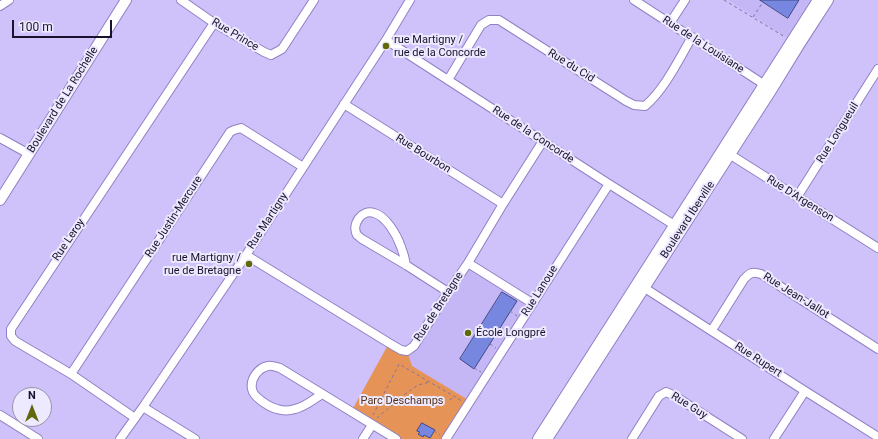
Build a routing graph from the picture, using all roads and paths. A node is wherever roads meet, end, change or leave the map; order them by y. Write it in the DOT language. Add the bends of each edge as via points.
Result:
graph roads {
  1 [pos="9,0"];
  2 [pos="126,0"];
  3 [pos="181,0"];
  4 [pos="314,0"];
  5 [pos="410,0"];
  6 [pos="634,0"];
  7 [pos="685,0"];
  8 [pos="724,0"];
  9 [pos="818,0"];
  10 [pos="828,0"];
  11 [pos="763,2"];
  12 [pos="0,6"];
  13 [pos="753,18"];
  14 [pos="214,23"];
  15 [pos="670,24"];
  16 [pos="692,37"];
  17 [pos="386,40"];
  18 [pos="791,41"];
  19 [pos="878,69"];
  20 [pos="448,80"];
  21 [pos="768,87"];
  22 [pos="344,104"];
  23 [pos="0,138"];
  24 [pos="543,141"];
  25 [pos="726,152"];
  26 [pos="29,154"];
  27 [pos="303,167"];
  28 [pos="609,184"];
  29 [pos="797,197"];
  30 [pos="0,200"];
  31 [pos="503,204"];
  32 [pos="678,227"];
  33 [pos="878,248"];
  34 [pos="246,255"];
  35 [pos="468,263"];
  36 [pos="406,265"];
  37 [pos="641,285"];
  38 [pos="448,292"];
  39 [pos="532,304"];
  40 [pos="712,330"];
  41 [pos="878,349"];
  42 [pos="71,374"];
  43 [pos="430,382"];
  44 [pos="805,391"];
  45 [pos="322,394"];
  46 [pos="454,396"];
  47 [pos="450,400"];
  48 [pos="375,401"];
  49 [pos="468,404"];
  50 [pos="378,405"];
  51 [pos="143,407"];
  52 [pos="0,415"];
  53 [pos="373,416"];
  54 [pos="135,418"];
  55 [pos="374,422"];
  56 [pos="434,431"];
  57 [pos="731,436"];
  58 [pos="443,437"];
  59 [pos="878,437"];
  60 [pos="545,438"];
  61 [pos="38,439"];
  62 [pos="120,439"];
  63 [pos="195,439"];
  64 [pos="363,439"];
  65 [pos="396,439"];
  66 [pos="632,439"];
  67 [pos="742,439"];
  68 [pos="774,439"];
  1 -- 12 [label="street"];
  2 -- 26 [label="street, Boulevard de La Rochelle"];
  3 -- 14 [label="street, Rue Prince"];
  4 -- 14 [label="street, Rue Prince" via="282,49 271,55"];
  5 -- 17 [label="street, Rue Martigny"];
  6 -- 15 [label="street, Rue de la Louisiane"];
  7 -- 15 [label="street"];
  8 -- 13 [label="path"];
  9 -- 18 [label="street, Boulevard Iberville"];
  10 -- 21 [label="street, Boulevard Iberville"];
  11 -- 13 [label="path"];
  13 -- 18 [label="path"];
  14 -- 42 [label="street, Rue Leroy" via="11,329 11,336 15,341"];
  15 -- 16 [label="street, Rue de la Louisiane"];
  16 -- 20 [label="street, Rue du Cid" via="660,90 645,106 626,101 499,20 489,20 481,25"];
  16 -- 21 [label="street, Rue de la Louisiane"];
  17 -- 20 [label="street, Rue de la Concorde"];
  17 -- 22 [label="street, Rue Martigny"];
  18 -- 21 [label="street, Boulevard Iberville"];
  19 -- 29 [label="street, Rue Longueuil"];
  20 -- 24 [label="street, Rue de la Concorde"];
  21 -- 25 [label="street, Boulevard Iberville"];
  22 -- 27 [label="street, Rue Martigny"];
  22 -- 31 [label="street, Rue Bourbon"];
  23 -- 26 [label="street"];
  24 -- 28 [label="street, Rue de la Concorde"];
  24 -- 31 [label="street, Rue de Bretagne"];
  25 -- 29 [label="street, Rue D'Argenson"];
  25 -- 32 [label="street, Boulevard Iberville"];
  26 -- 30 [label="street, Boulevard de La Rochelle"];
  27 -- 34 [label="street, Rue Martigny"];
  27 -- 42 [label="street, Rue Justin-Mercure" via="241,128 230,132"];
  28 -- 32 [label="street, Rue de la Concorde"];
  28 -- 39 [label="street, Rue Lanoue"];
  29 -- 33 [label="street, Rue D'Argenson"];
  31 -- 35 [label="street, Rue de Bretagne"];
  32 -- 37 [label="street, Boulevard Iberville"];
  34 -- 38 [label="street, Rue de Bretagne" via="389,344 408,352"];
  34 -- 51 [label="street, Rue Martigny"];
  35 -- 38 [label="street, Rue de Bretagne"];
  35 -- 39 [label="street"];
  36 -- 36 [label="street" via="357,234 356,222 359,217 374,213 388,223 401,246"];
  36 -- 38 [label="street"];
  37 -- 40 [label="street, Rue Rupert"];
  37 -- 60 [label="street, Boulevard Iberville"];
  39 -- 49 [label="street, Rue Lanoue"];
  40 -- 41 [label="street, Rue Jean-Jallot" via="744,279 755,272"];
  40 -- 44 [label="street, Rue Rupert"];
  42 -- 54 [label="street, Rue Leroy"];
  43 -- 46 [label="path"];
  43 -- 50 [label="path" via="399,364"];
  43 -- 55 [label="path" via="418,385 405,394"];
  44 -- 59 [label="street, Rue Rupert"];
  44 -- 68 [label="street"];
  45 -- 45 [label="street" via="273,366 262,369 252,380 254,395 275,409 296,409"];
  45 -- 55 [label="street"];
  46 -- 47 [label="path"];
  46 -- 49 [label="path"];
  48 -- 50 [label="path"];
  49 -- 58 [label="street, Rue Lanoue"];
  50 -- 53 [label="path"];
  51 -- 54 [label="street, Rue Martigny"];
  51 -- 63 [label="street"];
  52 -- 61 [label="street"];
  54 -- 62 [label="street, Rue Martigny"];
  55 -- 64 [label="street"];
  55 -- 65 [label="street"];
  56 -- 58 [label="path"];
  57 -- 66 [label="street, Rue Guy" via="666,392 659,396"];
  57 -- 67 [label="street, Rue Guy"];
}
